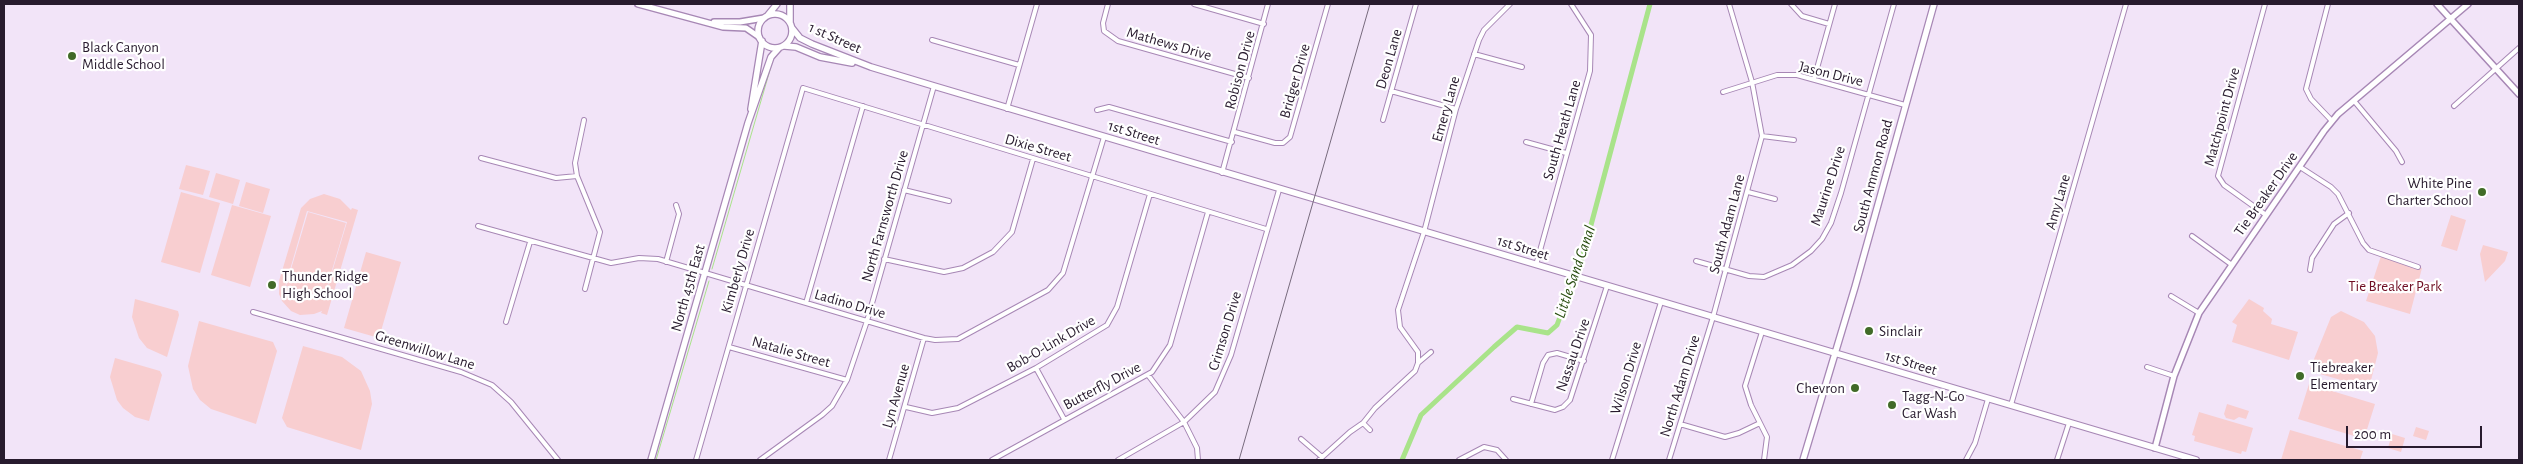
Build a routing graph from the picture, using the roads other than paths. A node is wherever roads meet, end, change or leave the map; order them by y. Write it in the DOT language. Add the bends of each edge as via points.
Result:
graph roads {
  1 [pos="638,4"];
  2 [pos="777,4"];
  3 [pos="790,4"];
  4 [pos="1037,4"];
  5 [pos="1108,4"];
  6 [pos="1194,4"];
  7 [pos="1268,4"];
  8 [pos="1328,4"];
  9 [pos="1416,4"];
  10 [pos="1510,4"];
  11 [pos="1571,4"];
  12 [pos="1728,4"];
  13 [pos="1791,4"];
  14 [pos="1835,4"];
  15 [pos="1894,4"];
  16 [pos="1934,4"];
  17 [pos="2126,4"];
  18 [pos="2265,4"];
  19 [pos="2328,4"];
  20 [pos="2438,4"];
  21 [pos="2468,4"];
  22 [pos="766,16"];
  23 [pos="2451,18"];
  24 [pos="706,21"];
  25 [pos="1264,24"];
  26 [pos="1829,24"];
  27 [pos="791,25"];
  28 [pos="760,39"];
  29 [pos="932,40"];
  30 [pos="782,47"];
  31 [pos="2519,48"];
  32 [pos="1474,54"];
  33 [pos="1019,65"];
  34 [pos="871,67"];
  35 [pos="1522,68"];
  36 [pos="2496,68"];
  37 [pos="1249,78"];
  38 [pos="1814,79"];
  39 [pos="1752,82"];
  40 [pos="934,86"];
  41 [pos="804,88"];
  42 [pos="1391,91"];
  43 [pos="1724,92"];
  44 [pos="2519,94"];
  45 [pos="1868,95"];
  46 [pos="2355,102"];
  47 [pos="1905,105"];
  48 [pos="863,106"];
  49 [pos="2454,106"];
  50 [pos="1007,109"];
  51 [pos="1456,109"];
  52 [pos="1097,110"];
  53 [pos="584,120"];
  54 [pos="1383,120"];
  55 [pos="2332,121"];
  56 [pos="748,123"];
  57 [pos="923,125"];
  58 [pos="1235,132"];
  59 [pos="1762,136"];
  60 [pos="1104,137"];
  61 [pos="1794,140"];
  62 [pos="1232,142"];
  63 [pos="1526,142"];
  64 [pos="1566,153"];
  65 [pos="481,158"];
  66 [pos="1034,159"];
  67 [pos="2402,162"];
  68 [pos="2300,167"];
  69 [pos="1222,173"];
  70 [pos="577,176"];
  71 [pos="1092,176"];
  72 [pos="904,190"];
  73 [pos="1279,190"];
  74 [pos="1748,192"];
  75 [pos="1150,194"];
  76 [pos="1775,199"];
  77 [pos="949,201"];
  78 [pos="676,205"];
  79 [pos="1208,212"];
  80 [pos="2349,212"];
  81 [pos="2266,214"];
  82 [pos="478,226"];
  83 [pos="1266,229"];
  84 [pos="1424,232"];
  85 [pos="2192,236"];
  86 [pos="530,242"];
  87 [pos="594,259"];
  88 [pos="884,259"];
  89 [pos="1696,261"];
  90 [pos="666,262"];
  91 [pos="1536,265"];
  92 [pos="2232,265"];
  93 [pos="2418,266"];
  94 [pos="1726,270"];
  95 [pos="2310,270"];
  96 [pos="705,274"];
  97 [pos="746,286"];
  98 [pos="1607,286"];
  99 [pos="585,288"];
  100 [pos="2171,296"];
  101 [pos="1661,302"];
  102 [pos="806,303"];
  103 [pos="253,312"];
  104 [pos="2200,313"];
  105 [pos="1713,318"];
  106 [pos="867,321"];
  107 [pos="506,322"];
  108 [pos="1762,332"];
  109 [pos="924,338"];
  110 [pos="729,347"];
  111 [pos="1431,352"];
  112 [pos="1835,354"];
  113 [pos="1584,361"];
  114 [pos="1418,363"];
  115 [pos="2147,367"];
  116 [pos="1036,368"];
  117 [pos="1148,375"];
  118 [pos="2174,376"];
  119 [pos="847,380"];
  120 [pos="1513,399"];
  121 [pos="1988,399"];
  122 [pos="1532,404"];
  123 [pos="2011,406"];
  124 [pos="906,407"];
  125 [pos="1064,419"];
  126 [pos="1184,422"];
  127 [pos="1760,423"];
  128 [pos="2068,423"];
  129 [pos="1363,424"];
  130 [pos="1680,424"];
  131 [pos="1370,430"];
  132 [pos="1301,439"];
  133 [pos="2155,448"];
  134 [pos="1320,459"];
  135 [pos="558,460"];
  136 [pos="651,460"];
  137 [pos="696,460"];
  138 [pos="760,460"];
  139 [pos="889,460"];
  140 [pos="992,460"];
  141 [pos="1118,460"];
  142 [pos="1198,460"];
  143 [pos="1458,460"];
  144 [pos="1506,460"];
  145 [pos="1612,460"];
  146 [pos="1669,460"];
  147 [pos="1764,460"];
  148 [pos="1803,460"];
  149 [pos="1966,460"];
  150 [pos="2057,460"];
  151 [pos="2196,460"];
  1 -- 24 [label="street"];
  2 -- 22 [label="main road"];
  3 -- 27 [label="main road"];
  4 -- 33 [label="street"];
  5 -- 37 [label="street, Mathews Drive" via="1104,31 1118,41"];
  6 -- 25 [label="street"];
  7 -- 25 [label="street, Robison Drive"];
  8 -- 58 [label="street, Bridger Drive" via="1290,137 1283,143 1275,143"];
  9 -- 42 [label="street, Deon Lane"];
  10 -- 32 [label="street, Emery Lane" via="1484,30"];
  11 -- 64 [label="street, South Heath Lane" via="1591,35 1592,55"];
  12 -- 39 [label="street, South Adam Lane"];
  13 -- 26 [label="street" via="1802,16"];
  14 -- 26 [label="street"];
  15 -- 45 [label="street, Maurine Drive"];
  16 -- 47 [label="main road, South Ammon Road"];
  17 -- 123 [label="street, Amy Lane"];
  18 -- 81 [label="street, Matchpoint Drive" via="2218,176 2224,185"];
  19 -- 55 [label="street" via="2306,89"];
  20 -- 23 [label="street"];
  21 -- 23 [label="street, Tie Breaker Drive"];
  22 -- 24 [label="street" via="740,22"];
  22 -- 27 [label="main road" via="782,15"];
  22 -- 28 [label="main road" via="759,25"];
  23 -- 36 [label="street"];
  23 -- 46 [label="street, Tie Breaker Drive"];
  24 -- 28 [label="street" via="723,27 746,28"];
  25 -- 37 [label="street, Robison Drive"];
  26 -- 38 [label="street"];
  27 -- 30 [label="main road" via="790,39"];
  27 -- 34 [label="main road, 1 st Street" via="807,42"];
  28 -- 30 [label="main road" via="771,48"];
  28 -- 56 [label="main road, North 45th East"];
  29 -- 33 [label="street"];
  30 -- 34 [label="main road, 1 st Street" via="796,47 820,57"];
  30 -- 56 [label="main road, North 45th East" via="770,57"];
  31 -- 36 [label="street"];
  32 -- 35 [label="street"];
  32 -- 51 [label="street, Emery Lane"];
  33 -- 50 [label="street"];
  34 -- 40 [label="main road, 1st Street"];
  36 -- 44 [label="street"];
  36 -- 49 [label="street"];
  37 -- 58 [label="street, Robison Drive"];
  38 -- 39 [label="street, Jason Drive" via="1777,75"];
  38 -- 45 [label="street, Jason Drive"];
  39 -- 43 [label="street, Jason Drive"];
  39 -- 59 [label="street, South Adam Lane"];
  40 -- 50 [label="main road, 1st Street"];
  40 -- 57 [label="street, North Farnsworth Drive"];
  41 -- 48 [label="street, Dixie Street"];
  41 -- 97 [label="street, Kimberly Drive"];
  42 -- 51 [label="street"];
  42 -- 54 [label="street, Deon Lane"];
  45 -- 47 [label="street, Jason Drive"];
  45 -- 94 [label="street, Maurine Drive" via="1841,193 1822,240 1792,265 1764,276"];
  46 -- 55 [label="street, Tie Breaker Drive"];
  46 -- 67 [label="street" via="2396,150"];
  47 -- 112 [label="main road, South Ammon Road"];
  48 -- 57 [label="street, Dixie Street"];
  48 -- 102 [label="street"];
  50 -- 60 [label="main road, 1st Street"];
  51 -- 84 [label="street, Emery Lane"];
  52 -- 62 [label="street" via="1109,107"];
  53 -- 70 [label="street" via="575,154"];
  55 -- 68 [label="street, Tie Breaker Drive"];
  56 -- 96 [label="main road, North 45th East"];
  57 -- 66 [label="street, Dixie Street"];
  57 -- 72 [label="street, North Farnsworth Drive"];
  58 -- 62 [label="street, Robison Drive"];
  59 -- 61 [label="street"];
  59 -- 74 [label="street, South Adam Lane"];
  60 -- 69 [label="main road, 1st Street"];
  60 -- 71 [label="street, Ladino Drive"];
  62 -- 69 [label="street, Robison Drive"];
  63 -- 64 [label="street"];
  64 -- 91 [label="street, South Heath Lane"];
  65 -- 70 [label="street" via="556,178"];
  66 -- 71 [label="street, Dixie Street"];
  66 -- 88 [label="street" via="1012,232 993,252 963,268 944,272"];
  68 -- 80 [label="street" via="2331,187"];
  68 -- 81 [label="street, Tie Breaker Drive"];
  69 -- 73 [label="main road, 1st Street"];
  70 -- 87 [label="street" via="600,232"];
  71 -- 75 [label="street, Dixie Street"];
  71 -- 109 [label="street, Ladino Drive" via="1065,268 1057,282 1020,307 958,339"];
  72 -- 77 [label="street"];
  72 -- 88 [label="street, North Farnsworth Drive"];
  73 -- 83 [label="street, Crimson Drive"];
  73 -- 84 [label="main road, 1st Street"];
  74 -- 76 [label="street"];
  74 -- 94 [label="street, South Adam Lane"];
  75 -- 79 [label="street, Dixie Street"];
  75 -- 116 [label="street, Bob-O-Link Drive" via="1112,318 1093,335"];
  78 -- 90 [label="street" via="678,214"];
  79 -- 83 [label="street, Dixie Street"];
  79 -- 117 [label="street, Butterfly Drive" via="1170,345"];
  80 -- 93 [label="street" via="2363,243 2370,250"];
  80 -- 95 [label="street" via="2334,224 2312,258"];
  81 -- 92 [label="street, Tie Breaker Drive"];
  82 -- 86 [label="street, Ladino Drive"];
  83 -- 126 [label="street, Crimson Drive" via="1225,371 1215,392"];
  84 -- 91 [label="main road, 1st Street"];
  84 -- 114 [label="street, Emery Lane" via="1398,310 1400,327 1418,352"];
  85 -- 92 [label="street"];
  86 -- 87 [label="street, Ladino Drive"];
  86 -- 107 [label="street"];
  87 -- 90 [label="street, Ladino Drive" via="618,263 648,257"];
  87 -- 99 [label="street"];
  88 -- 106 [label="street, North Farnsworth Drive"];
  89 -- 94 [label="street, Maurine Drive"];
  90 -- 96 [label="street, Ladino Drive"];
  91 -- 98 [label="main road, 1st Street"];
  92 -- 104 [label="street, Tie Breaker Drive"];
  94 -- 105 [label="street, South Adam Lane"];
  96 -- 97 [label="street, Ladino Drive"];
  96 -- 136 [label="main road, North 45th East"];
  97 -- 102 [label="street, Ladino Drive"];
  97 -- 110 [label="street, Kimberly Drive"];
  98 -- 101 [label="main road, 1st Street"];
  98 -- 113 [label="street, Nassau Drive"];
  100 -- 104 [label="street"];
  101 -- 105 [label="main road, 1st Street"];
  101 -- 145 [label="street, Wilson Drive"];
  102 -- 106 [label="street, Ladino Drive"];
  103 -- 135 [label="street, Greenwillow Lane" via="475,377 503,393"];
  104 -- 118 [label="street, Tie Breaker Drive"];
  105 -- 108 [label="main road, 1st Street"];
  105 -- 130 [label="street, North Adam Drive"];
  106 -- 109 [label="street, Ladino Drive"];
  106 -- 119 [label="street, North Farnsworth Drive"];
  108 -- 112 [label="main road, 1st Street"];
  108 -- 127 [label="street" via="1745,386"];
  109 -- 124 [label="street, Lyn Avenue"];
  110 -- 119 [label="street, Natalie Street"];
  110 -- 137 [label="street, Kimberly Drive"];
  111 -- 114 [label="street"];
  112 -- 121 [label="main road, 1st Street"];
  112 -- 148 [label="main road, South Ammon Road"];
  113 -- 122 [label="street, Nassau Drive" via="1574,394 1563,407 1555,410"];
  113 -- 122 [label="street" via="1557,353 1548,355"];
  114 -- 129 [label="street"];
  115 -- 118 [label="street"];
  116 -- 124 [label="street, Bob-O-Link Drive" via="958,408 932,413"];
  116 -- 125 [label="street"];
  117 -- 125 [label="street, Butterfly Drive"];
  117 -- 126 [label="street"];
  118 -- 133 [label="street, Tie Breaker Drive"];
  119 -- 138 [label="street, North Farnsworth Drive" via="832,406"];
  120 -- 122 [label="street, Nassau Drive"];
  121 -- 123 [label="main road, 1st Street"];
  121 -- 149 [label="street" via="1975,443"];
  123 -- 128 [label="main road, 1st Street"];
  124 -- 139 [label="street, Lyn Avenue"];
  125 -- 140 [label="street, Butterfly Drive"];
  126 -- 141 [label="street, Crimson Drive"];
  126 -- 142 [label="street" via="1197,448"];
  127 -- 130 [label="street" via="1725,436"];
  127 -- 147 [label="street" via="1768,444"];
  128 -- 133 [label="main road, 1st Street"];
  128 -- 150 [label="street"];
  129 -- 131 [label="street"];
  129 -- 134 [label="street"];
  130 -- 146 [label="street, North Adam Drive"];
  132 -- 134 [label="street"];
  133 -- 151 [label="main road, 1st Street"];
  143 -- 144 [label="street" via="1484,447 1497,450"];
}
